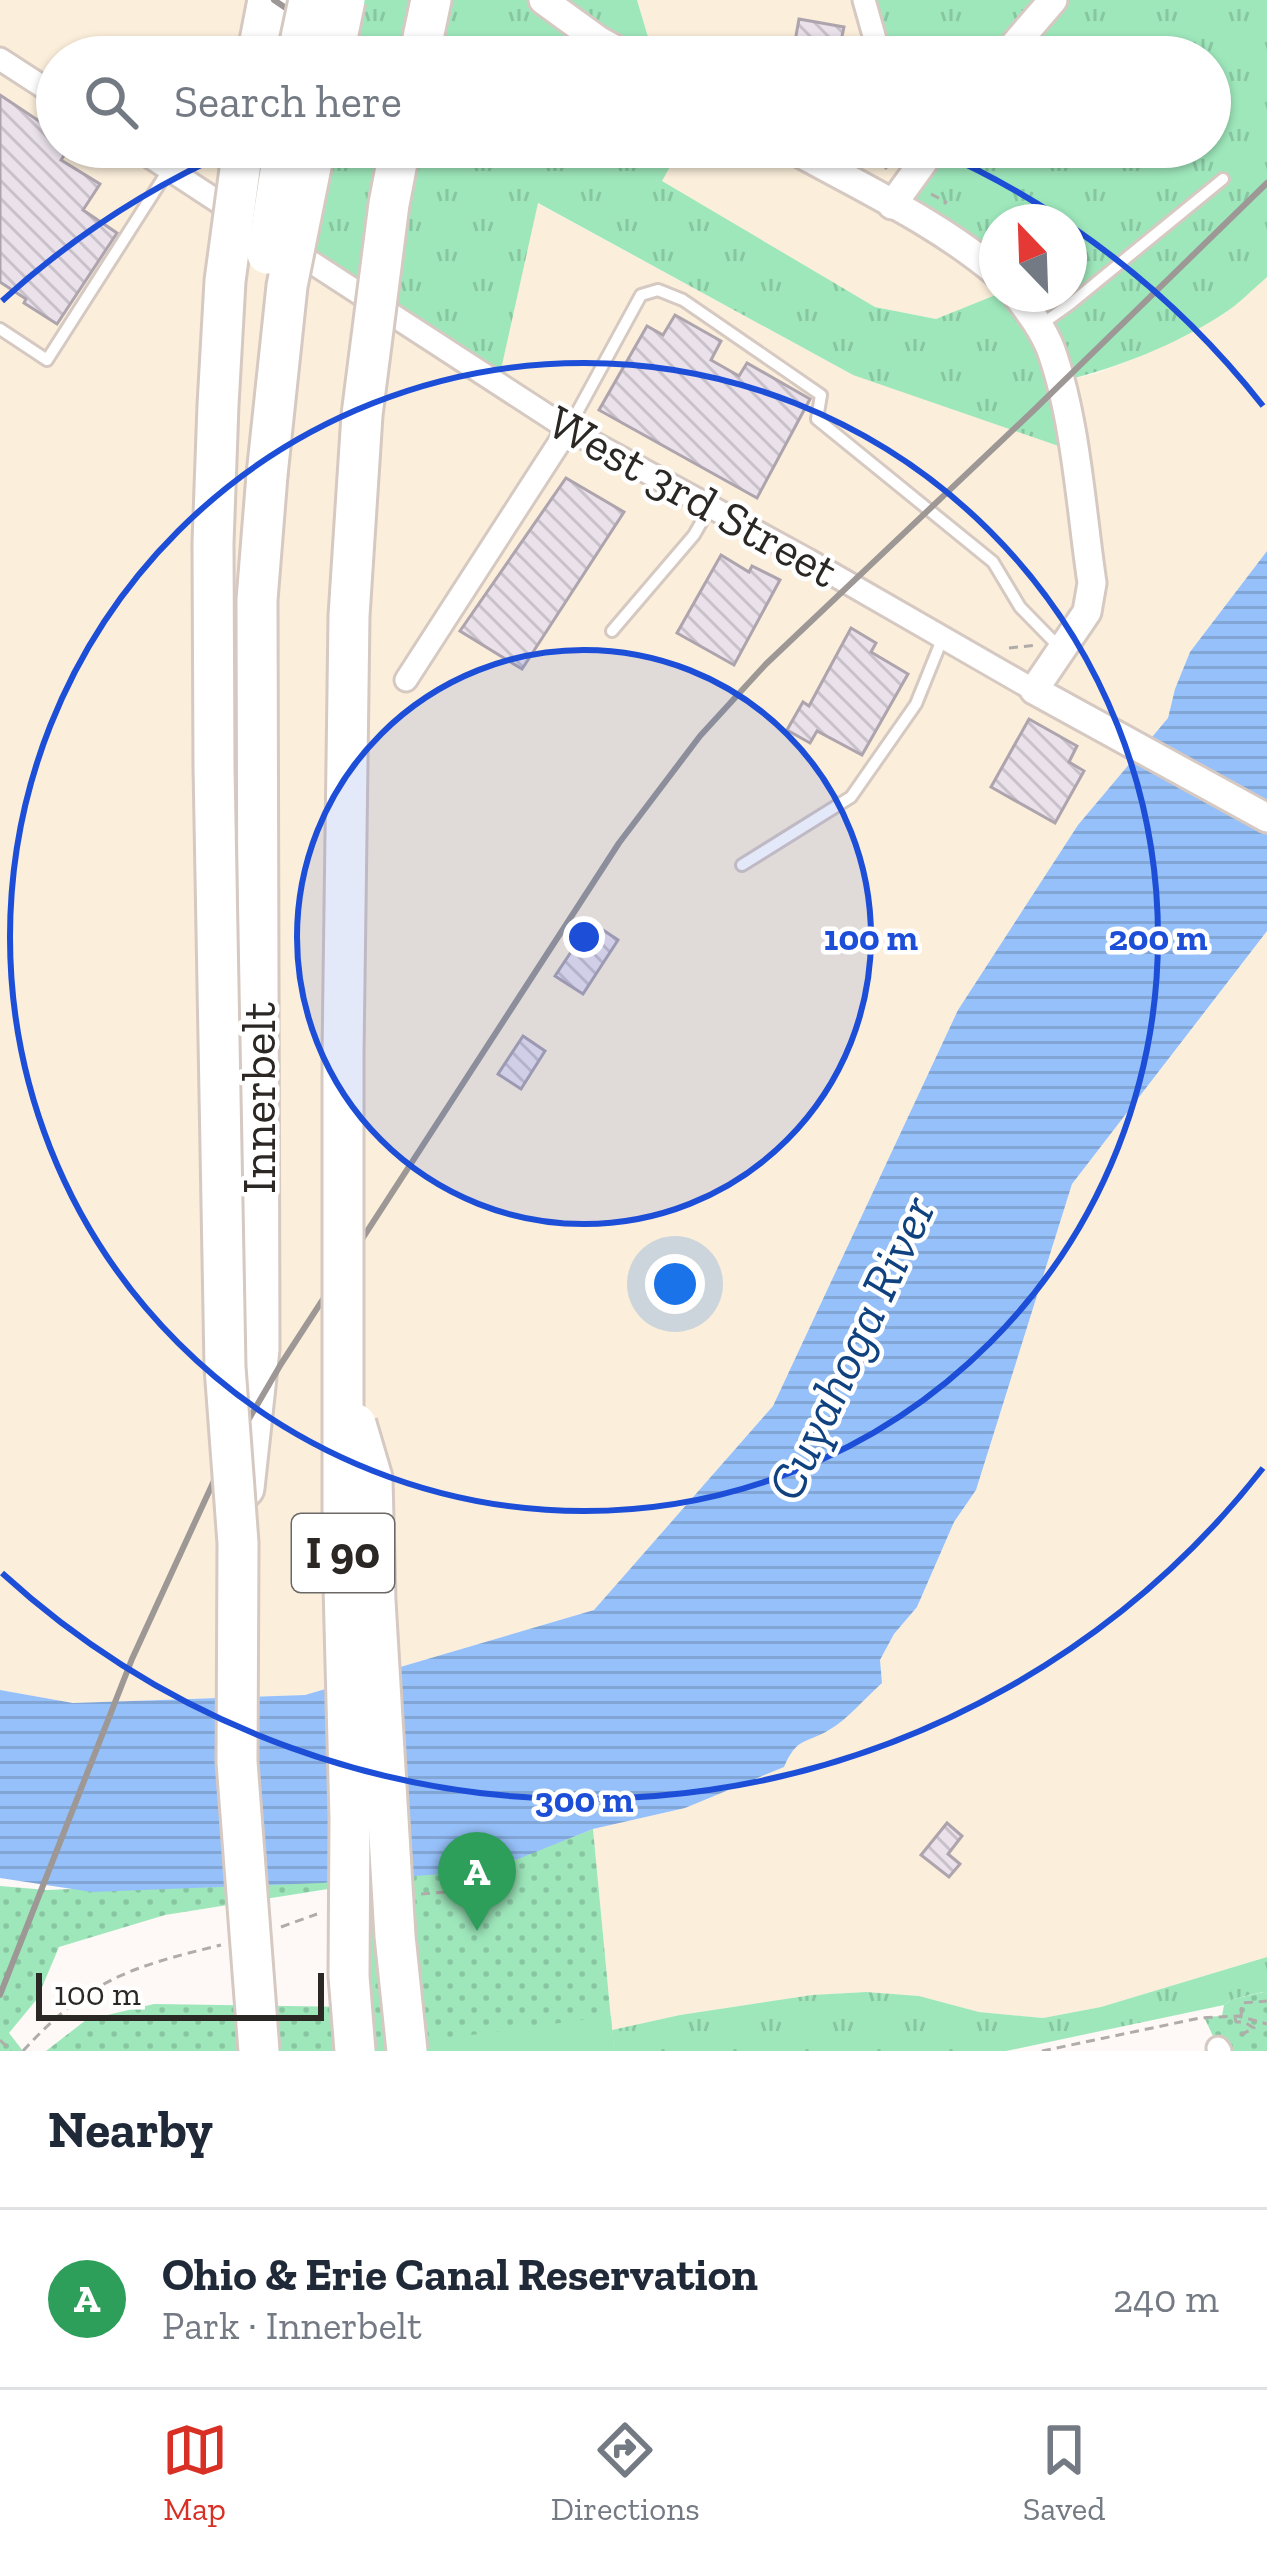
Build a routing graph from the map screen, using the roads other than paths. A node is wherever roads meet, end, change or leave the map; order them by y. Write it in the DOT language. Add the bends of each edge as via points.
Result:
graph roads {
  1 [pos="268,0"];
  2 [pos="308,0"];
  3 [pos="345,0"];
  4 [pos="431,0"];
  5 [pos="543,0"];
  6 [pos="864,0"];
  7 [pos="1053,0"];
  8 [pos="261,36"];
  9 [pos="301,36"];
  10 [pos="337,36"];
  11 [pos="423,36"];
  12 [pos="592,36"];
  13 [pos="874,36"];
  14 [pos="1022,36"];
  15 [pos="0,59"];
  16 [pos="36,82"];
  17 [pos="240,168"];
  18 [pos="281,168"];
  19 [pos="310,168"];
  20 [pos="396,168"];
  21 [pos="826,168"];
  22 [pos="919,168"];
  23 [pos="169,169"];
  24 [pos="1223,179"];
  25 [pos="892,205"];
  26 [pos="979,258"];
  27 [pos="1029,312"];
  28 [pos="1039,326"];
  29 [pos="0,329"];
  30 [pos="568,428"];
  31 [pos="267,475"];
  32 [pos="710,507"];
  33 [pos="612,631"];
  34 [pos="943,638"];
  35 [pos="1055,643"];
  36 [pos="406,680"];
  37 [pos="1034,690"];
  38 [pos="1267,818"];
  39 [pos="742,865"];
  40 [pos="344,1383"];
  41 [pos="238,1543"];
  42 [pos="259,2051"];
  43 [pos="355,2051"];
  44 [pos="407,2051"];
  1 -- 8 [label="highway"];
  2 -- 9 [label="highway, bridge"];
  3 -- 10 [label="highway, bridge"];
  4 -- 11 [label="highway"];
  5 -- 12 [label="street"];
  6 -- 13 [label="street"];
  7 -- 14 [label="street"];
  15 -- 16 [label="street"];
  17 -- 41 [label="highway, bridge" via="225,281 213,543 225,1367"];
  18 -- 31 [label="highway, bridge" via="264,274"];
  19 -- 31 [label="highway, Innerbelt, bridge" via="287,286"];
  20 -- 40 [label="highway, Innerbelt / I 90, bridge" via="362,415 349,616"];
  21 -- 25 [label="street"];
  22 -- 25 [label="street"];
  23 -- 29 [label="lane" via="46,360"];
  23 -- 30 [label="street, West 3rd Street"];
  24 -- 28 [label="lane"];
  25 -- 26 [label="street"];
  27 -- 28 [label="street"];
  28 -- 35 [label="street" via="1069,421 1092,583 1087,612"];
  30 -- 32 [label="street, West 3rd Street"];
  30 -- 35 [label="lane" via="640,295 670,295 821,394 817,419 993,562"];
  30 -- 36 [label="street"];
  31 -- 41 [label="highway, Innerbelt, bridge" via="257,624 259,1349"];
  32 -- 33 [label="lane"];
  32 -- 34 [label="street, West 3rd Street"];
  34 -- 37 [label="street, West 3rd Street"];
  34 -- 39 [label="lane" via="916,704 851,797"];
  35 -- 37 [label="street"];
  37 -- 38 [label="street, West 3rd Street"];
  40 -- 43 [label="highway, Innerbelt / I 90, bridge"];
  40 -- 44 [label="highway, bridge" via="372,1478"];
  41 -- 42 [label="highway, Innerbelt, bridge" via="238,1762"];
}
